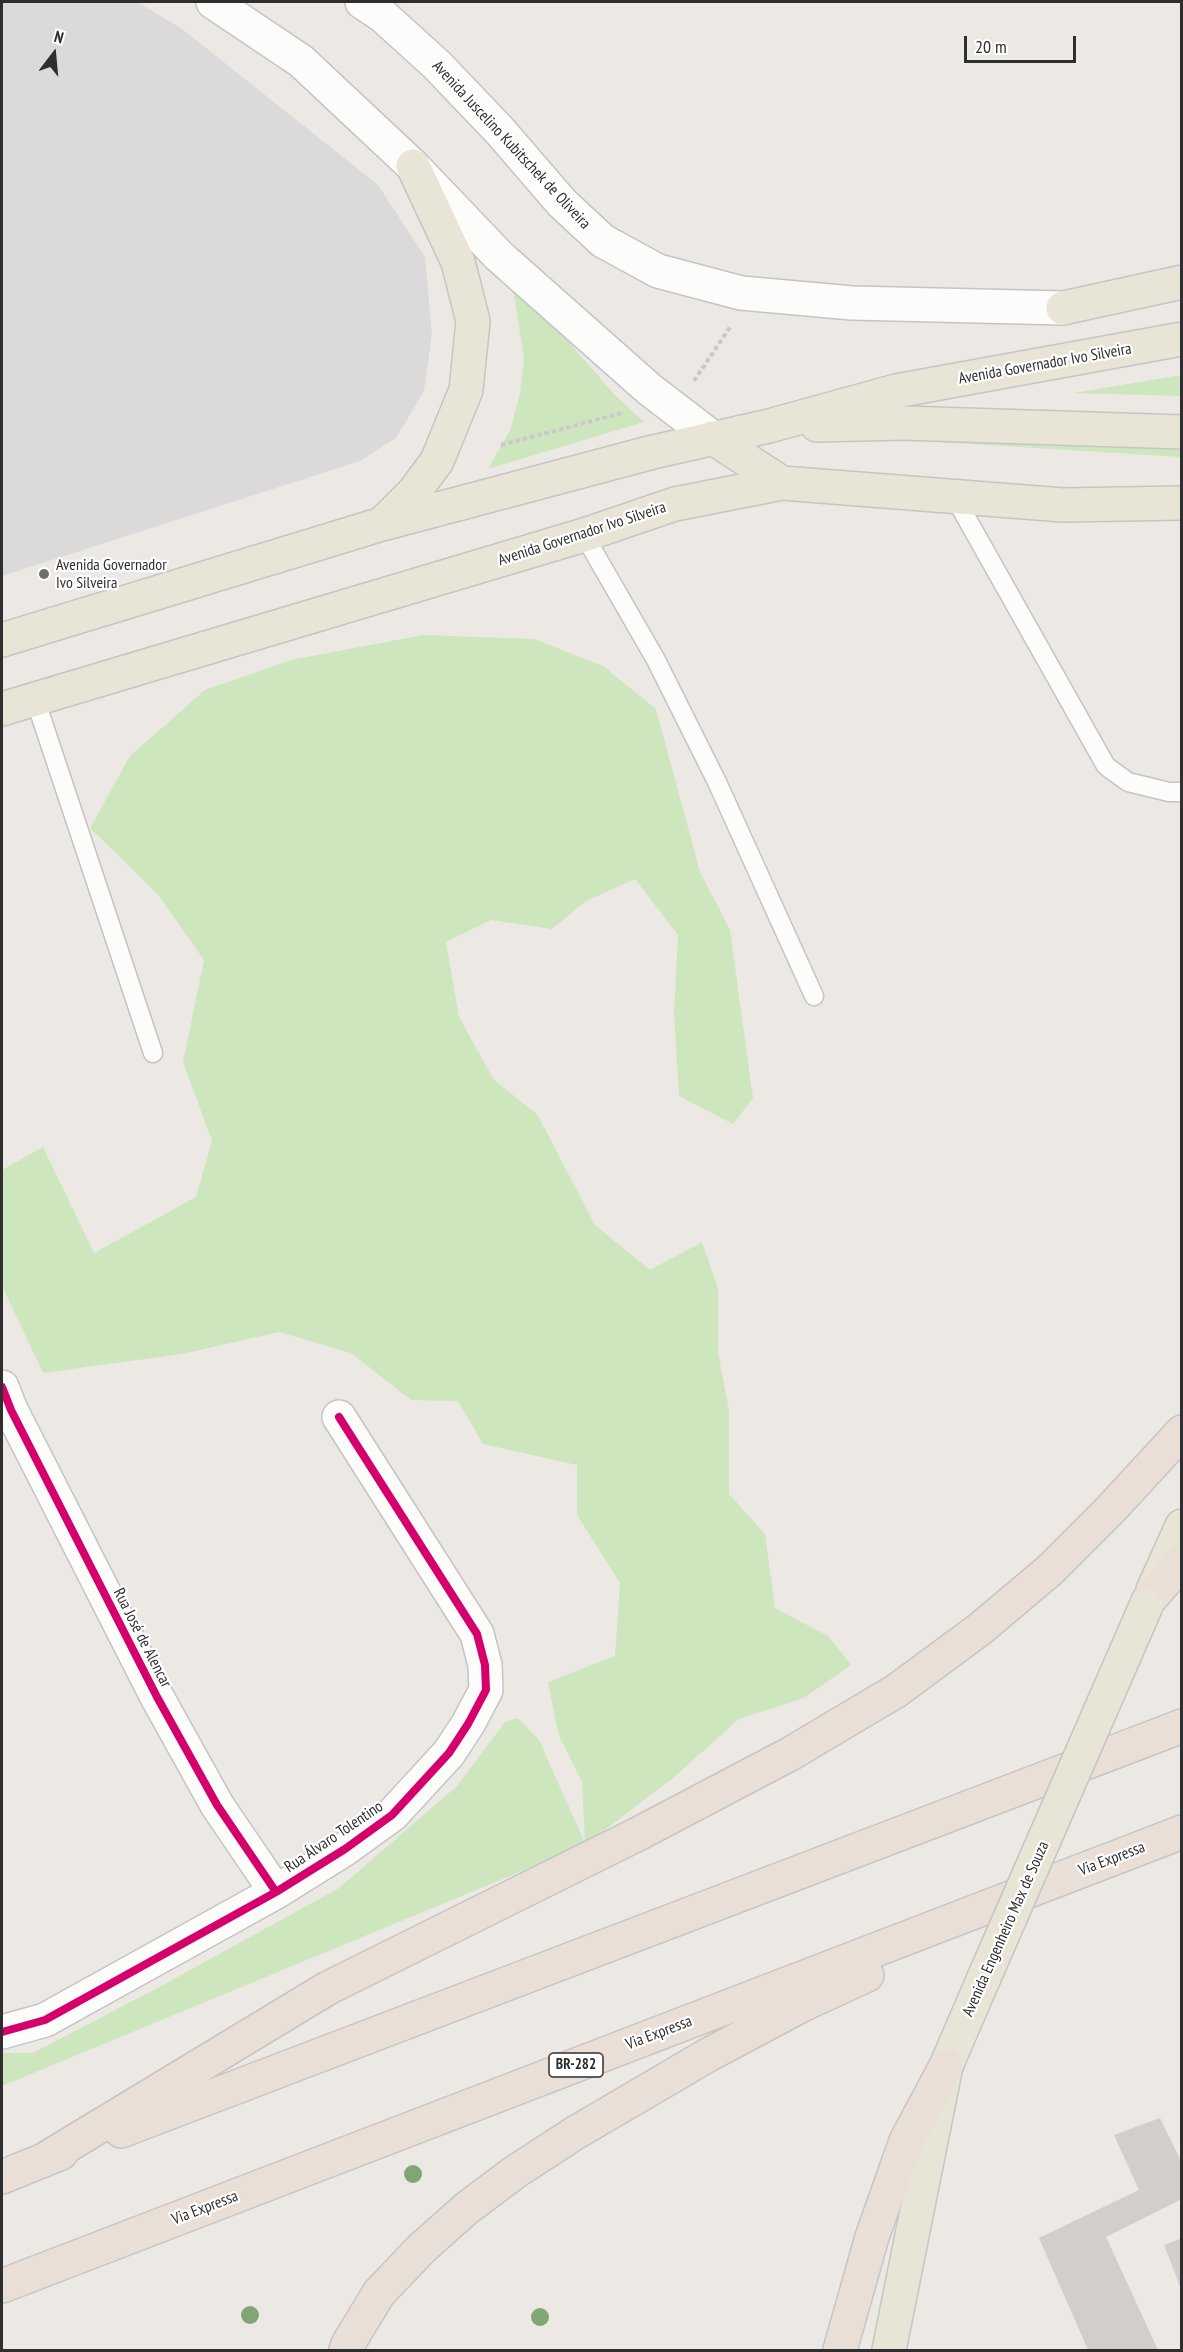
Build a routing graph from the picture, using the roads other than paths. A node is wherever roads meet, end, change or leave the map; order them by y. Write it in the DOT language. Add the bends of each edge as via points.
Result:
graph roads {
  1 [pos="213,2"];
  2 [pos="362,2"];
  3 [pos="413,165"];
  4 [pos="1182,282"];
  5 [pos="1182,300"];
  6 [pos="1063,308"];
  7 [pos="1182,339"];
  8 [pos="769,426"];
  9 [pos="1182,432"];
  10 [pos="713,438"];
  11 [pos="782,483"];
  12 [pos="954,496"];
  13 [pos="1182,503"];
  14 [pos="382,524"];
  15 [pos="584,535"];
  16 [pos="2,640"];
  17 [pos="35,699"];
  18 [pos="2,709"];
  19 [pos="1182,792"];
  20 [pos="814,996"];
  21 [pos="153,1053"];
  22 [pos="2,1387"];
  23 [pos="339,1417"];
  24 [pos="1182,1432"];
  25 [pos="1182,1526"];
  26 [pos="1182,1562"];
  27 [pos="1147,1603"];
  28 [pos="1182,1726"];
  29 [pos="1182,1832"];
  30 [pos="1150,1845"];
  31 [pos="276,1892"];
  32 [pos="2,2032"];
  33 [pos="946,2066"];
  34 [pos="42,2161"];
  35 [pos="2,2176"];
  36 [pos="2,2286"];
  37 [pos="346,2350"];
  38 [pos="840,2350"];
  39 [pos="889,2350"];
  1 -- 3 [label="street" via="301,61"];
  2 -- 6 [label="street, Avenida Juscelino Kubitschek de Oliveira" via="437,64 562,203 603,241 658,271 741,294 852,303"];
  3 -- 10 [label="street" via="499,256 649,389"];
  3 -- 14 [label="main road" via="458,262 473,321 466,390 437,461 414,492"];
  4 -- 6 [label="main road"];
  5 -- 6 [label="main road"];
  7 -- 8 [label="main road, Avenida Governador Ivo Silveira" via="896,391"];
  8 -- 9 [label="main road, Avenida Governador Ivo Silveira" via="904,423"];
  8 -- 10 [label="main road, Avenida Governador Ivo Silveira"];
  10 -- 11 [label="main road"];
  10 -- 14 [label="main road, Avenida Governador Ivo Silveira"];
  11 -- 12 [label="main road, Avenida Governador Ivo Silveira"];
  11 -- 15 [label="main road, Avenida Governador Ivo Silveira" via="675,504"];
  12 -- 13 [label="main road, Avenida Governador Ivo Silveira" via="1063,505"];
  12 -- 19 [label="lane" via="1106,766 1128,782"];
  14 -- 16 [label="main road, Avenida Governador Ivo Silveira"];
  15 -- 17 [label="main road, Avenida Governador Ivo Silveira"];
  15 -- 20 [label="lane" via="656,660 717,782"];
  17 -- 18 [label="main road, Avenida Governador Ivo Silveira"];
  17 -- 21 [label="lane"];
  22 -- 31 [label="street, Rua José de Alencar" via="157,1697 217,1805"];
  23 -- 31 [label="street, Rua Álvaro Tolentino" via="477,1634 486,1665 486,1690 449,1753 392,1815"];
  24 -- 34 [label="highway" via="1050,1570 980,1629 896,1691 790,1754 646,1830 328,1988"];
  25 -- 27 [label="main road, Avenida Engenheiro Max de Souza"];
  26 -- 27 [label="highway"];
  27 -- 33 [label="main road, Avenida Engenheiro Max de Souza, bridge"];
  28 -- 34 [label="highway"];
  29 -- 30 [label="highway, Via Expressa / BR-282"];
  30 -- 36 [label="highway, Via Expressa / BR-282"];
  30 -- 37 [label="highway" via="802,2005 575,2133 515,2172 422,2247 379,2293"];
  31 -- 32 [label="street, Rua Álvaro Tolentino" via="45,2020"];
  33 -- 38 [label="highway" via="906,2141 872,2237"];
  33 -- 39 [label="main road, Avenida Engenheiro Max de Souza"];
  34 -- 35 [label="highway"];
}
